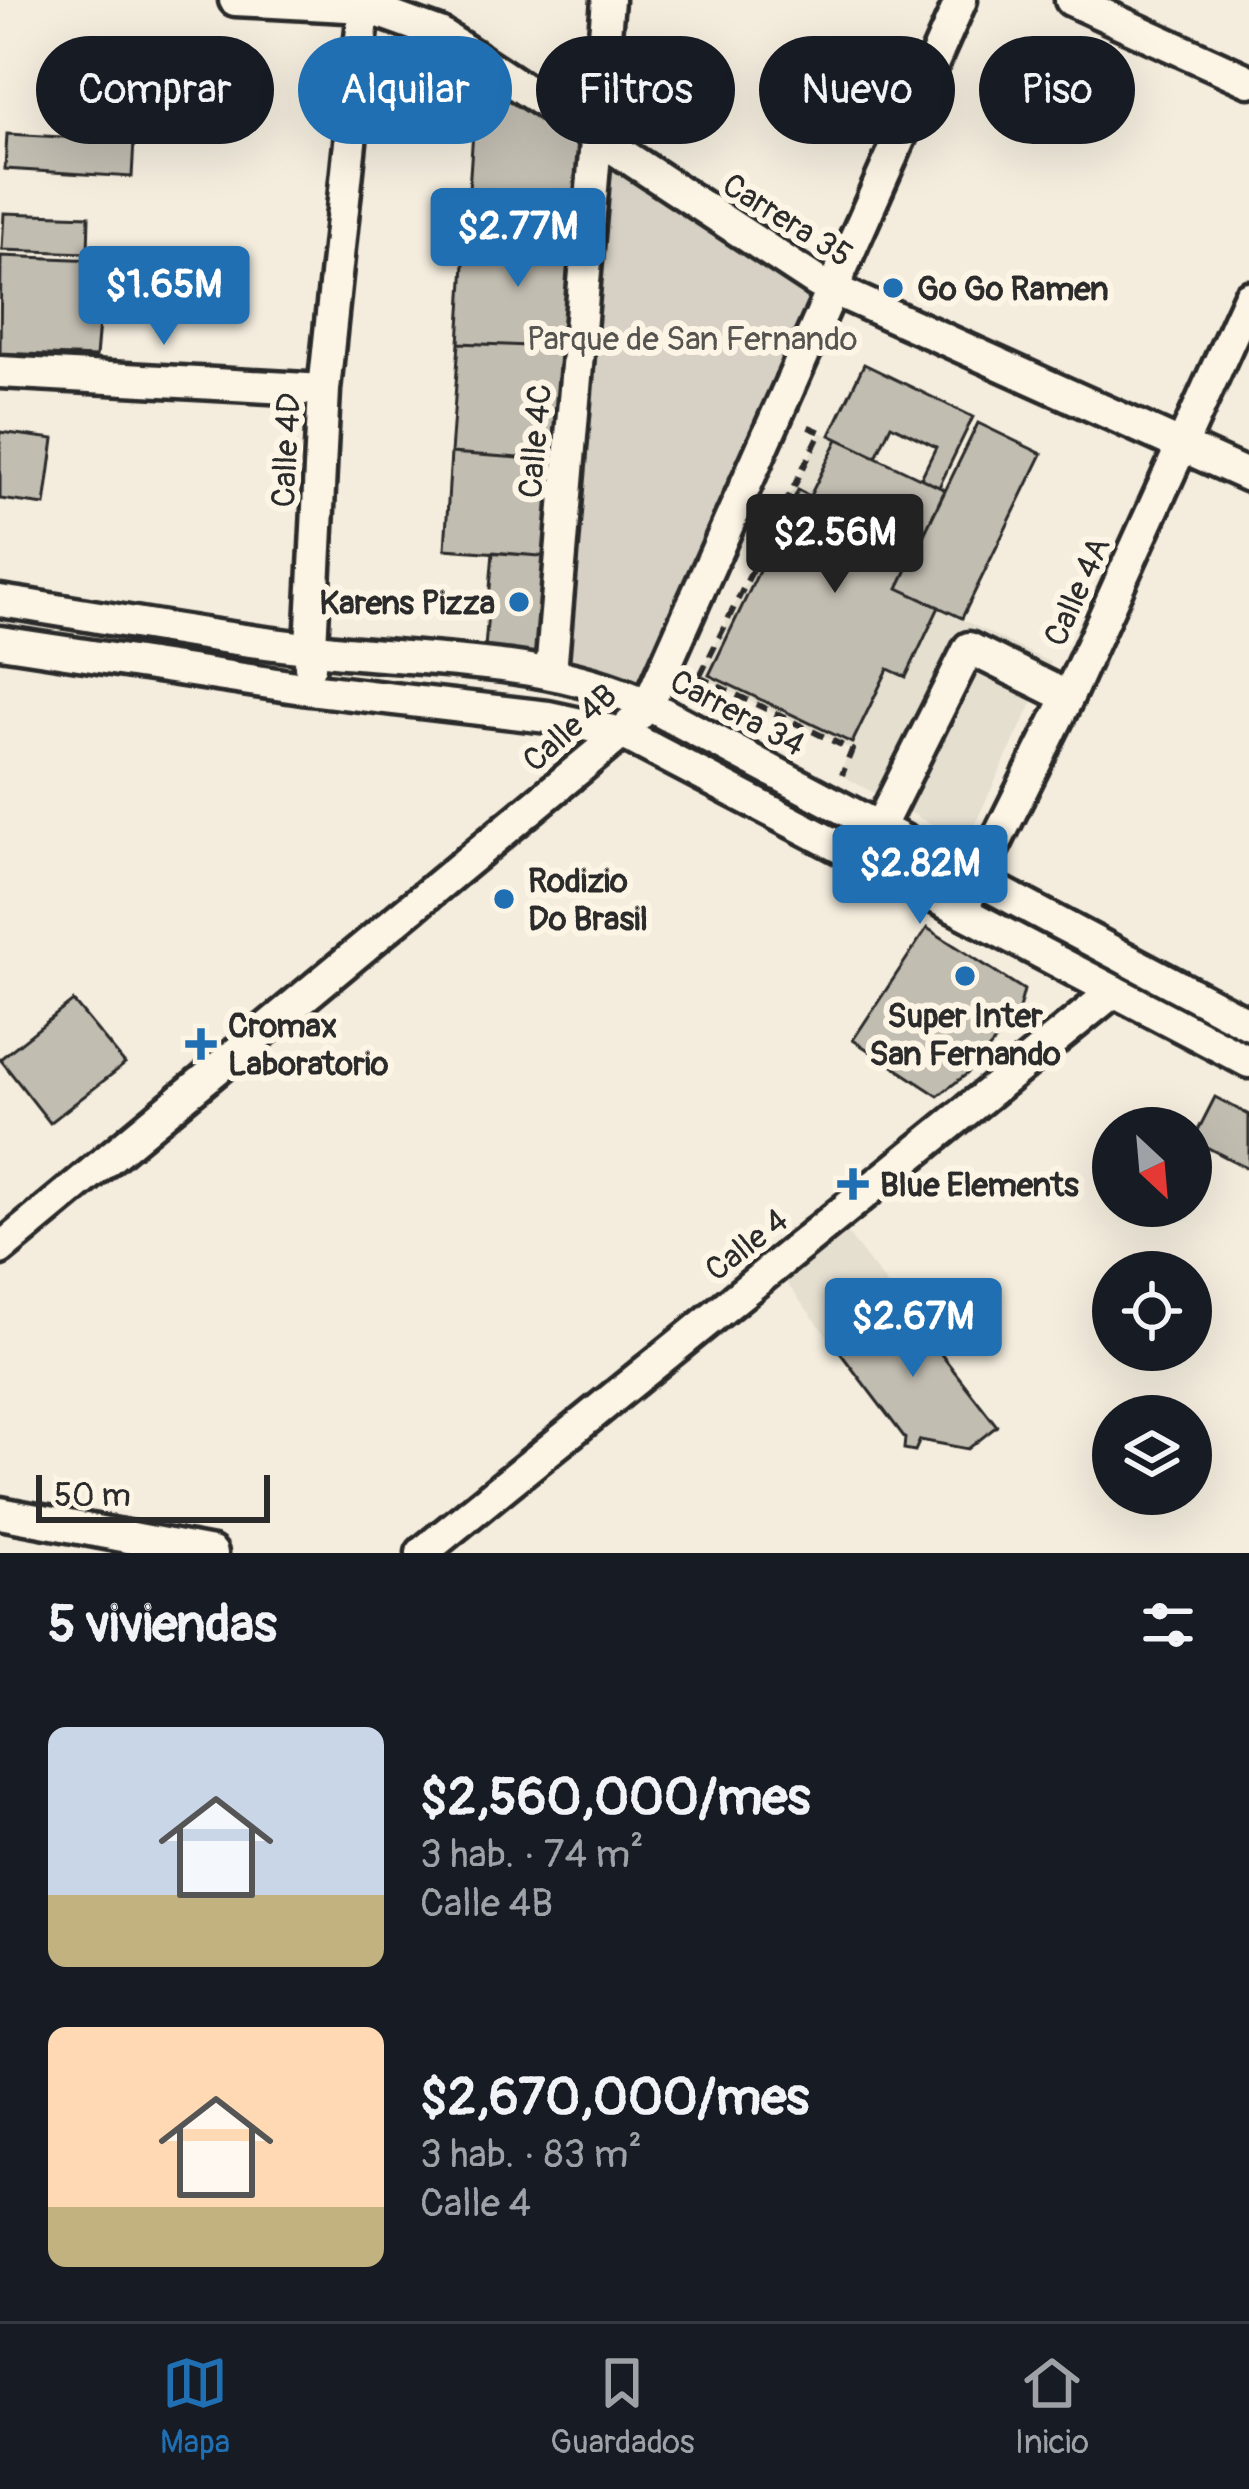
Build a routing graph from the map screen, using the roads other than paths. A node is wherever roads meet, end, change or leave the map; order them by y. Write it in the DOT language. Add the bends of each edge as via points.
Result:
graph roads {
  1 [pos="236,0"];
  2 [pos="608,0"];
  3 [pos="961,0"];
  4 [pos="1071,0"];
  5 [pos="365,3"];
  6 [pos="605,36"];
  7 [pos="1249,81"];
  8 [pos="536,100"];
  9 [pos="595,144"];
  10 [pos="600,144"];
  11 [pos="836,292"];
  12 [pos="1249,297"];
  13 [pos="0,372"];
  14 [pos="324,389"];
  15 [pos="1182,444"];
  16 [pos="1249,476"];
  17 [pos="0,602"];
  18 [pos="0,642"];
  19 [pos="311,649"];
  20 [pos="550,673"];
  21 [pos="309,689"];
  22 [pos="1068,697"];
  23 [pos="648,704"];
  24 [pos="622,733"];
  25 [pos="879,828"];
  26 [pos="977,883"];
  27 [pos="961,910"];
  28 [pos="1114,991"];
  29 [pos="1249,1024"];
  30 [pos="1249,1062"];
  31 [pos="0,1249"];
  32 [pos="0,1513"];
  33 [pos="212,1553"];
  34 [pos="422,1553"];
  1 -- 5 [label="street, Carrera 35"];
  2 -- 6 [label="street, Calle 4C"];
  3 -- 11 [label="street, Calle 4B"];
  4 -- 7 [label="street"];
  5 -- 8 [label="street, Carrera 35" via="440,34"];
  5 -- 14 [label="street, Calle 4D"];
  9 -- 20 [label="street, Calle 4C"];
  10 -- 11 [label="street, Carrera 35"];
  11 -- 15 [label="street, Carrera 35"];
  11 -- 23 [label="street, Calle 4B"];
  12 -- 15 [label="street, Calle 4A"];
  13 -- 14 [label="street"];
  14 -- 19 [label="street, Calle 4D"];
  15 -- 16 [label="street, Carrera 35"];
  15 -- 22 [label="street, Calle 4A"];
  17 -- 19 [label="street, Carrera 34"];
  18 -- 21 [label="street"];
  19 -- 20 [label="street, Carrera 34"];
  19 -- 21 [label="street, Calle 4D"];
  20 -- 23 [label="street, Carrera 34"];
  21 -- 24 [label="street"];
  22 -- 25 [label="street" via="969,648"];
  22 -- 26 [label="street, Calle 4A"];
  23 -- 24 [label="street, Calle 4B"];
  23 -- 25 [label="street, Carrera 34"];
  24 -- 27 [label="street"];
  24 -- 31 [label="street, Calle 4B"];
  25 -- 26 [label="street, Carrera 34"];
  26 -- 27 [label="street, Calle 4A"];
  26 -- 29 [label="street, Carrera 34"];
  27 -- 28 [label="street"];
  28 -- 30 [label="street"];
  28 -- 34 [label="street, Calle 4"];
  32 -- 33 [label="street"];
}
